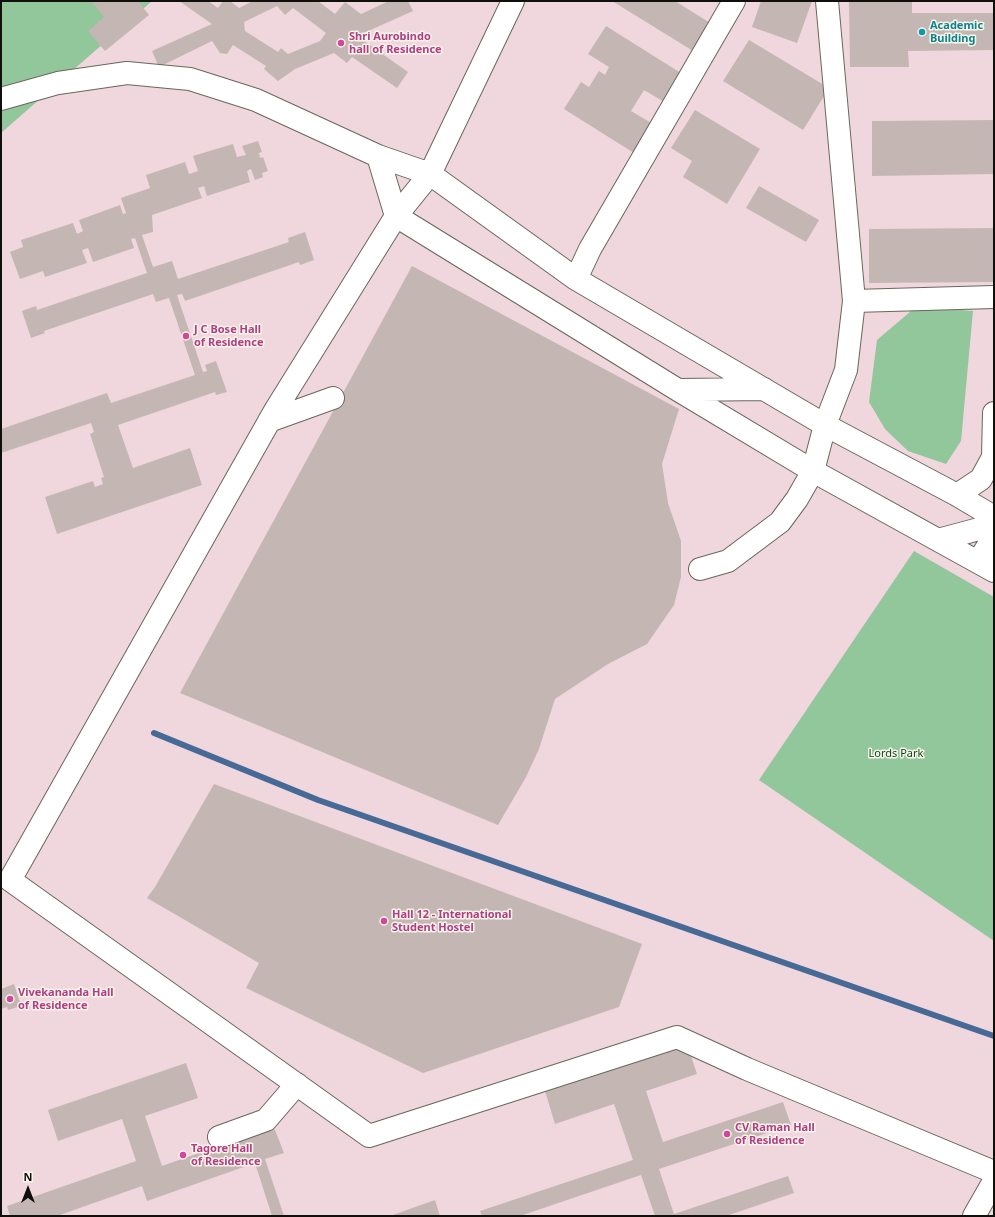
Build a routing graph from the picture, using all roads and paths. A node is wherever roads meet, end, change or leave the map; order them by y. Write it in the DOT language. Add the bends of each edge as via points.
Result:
graph roads {
  1 [pos="513,1"];
  2 [pos="734,1"];
  3 [pos="827,1"];
  4 [pos="1,99"];
  5 [pos="378,156"];
  6 [pos="430,174"];
  7 [pos="396,216"];
  8 [pos="576,279"];
  9 [pos="994,298"];
  10 [pos="854,301"];
  11 [pos="764,389"];
  12 [pos="678,390"];
  13 [pos="333,398"];
  14 [pos="994,413"];
  15 [pos="270,421"];
  16 [pos="825,425"];
  17 [pos="993,458"];
  18 [pos="813,470"];
  19 [pos="957,495"];
  20 [pos="994,517"];
  21 [pos="994,525"];
  22 [pos="994,536"];
  23 [pos="938,540"];
  24 [pos="986,567"];
  25 [pos="700,569"];
  26 [pos="297,1084"];
  27 [pos="219,1137"];
  28 [pos="994,1172"];
  29 [pos="994,1181"];
  30 [pos="974,1216"];
  1 -- 6 [label="street"];
  2 -- 8 [label="street" via="590,249"];
  3 -- 10 [label="street"];
  4 -- 5 [label="street" via="58,82 127,73 190,79 256,100"];
  5 -- 6 [label="street"];
  5 -- 7 [label="street"];
  6 -- 7 [label="street"];
  6 -- 8 [label="street"];
  7 -- 12 [label="street"];
  7 -- 15 [label="street"];
  8 -- 11 [label="street"];
  9 -- 10 [label="street"];
  10 -- 16 [label="street" via="846,370"];
  11 -- 12 [label="street"];
  11 -- 16 [label="street"];
  12 -- 18 [label="street"];
  13 -- 15 [label="street"];
  14 -- 17 [label="street"];
  15 -- 26 [label="street" via="10,880"];
  16 -- 18 [label="street"];
  16 -- 19 [label="street"];
  17 -- 19 [label="street" via="981,479"];
  18 -- 23 [label="street"];
  18 -- 25 [label="street" via="797,499 780,522 728,561"];
  19 -- 20 [label="street"];
  21 -- 23 [label="street"];
  22 -- 24 [label="street"];
  23 -- 24 [label="street"];
  26 -- 27 [label="street" via="266,1120"];
  26 -- 28 [label="street" via="369,1136 677,1037 747,1069"];
  29 -- 30 [label="street"];
}
